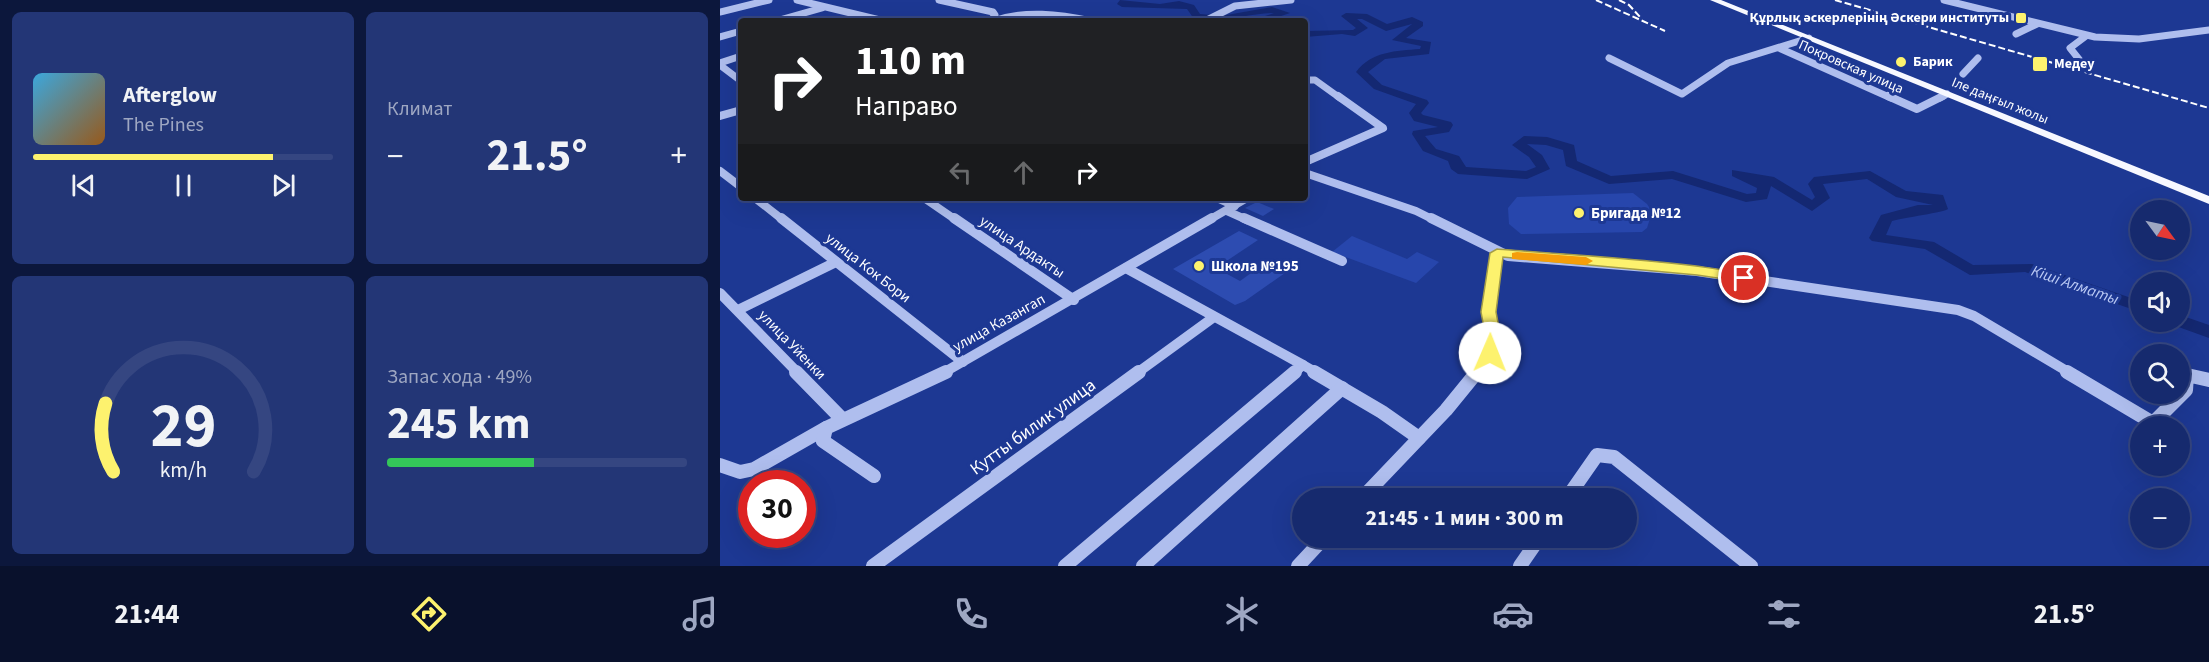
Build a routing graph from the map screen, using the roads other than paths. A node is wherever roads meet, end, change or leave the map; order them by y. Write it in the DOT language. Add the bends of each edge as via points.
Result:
graph roads {
  1 [pos="769,0"];
  2 [pos="797,0"];
  3 [pos="939,0"];
  4 [pos="1291,0"];
  5 [pos="1714,0"];
  6 [pos="1944,0"];
  7 [pos="823,8"];
  8 [pos="720,12"];
  9 [pos="787,18"];
  10 [pos="870,18"];
  11 [pos="994,18"];
  12 [pos="1003,18"];
  13 [pos="1079,18"];
  14 [pos="1208,18"];
  15 [pos="2037,24"];
  16 [pos="2209,30"];
  17 [pos="738,32"];
  18 [pos="2016,34"];
  19 [pos="2086,36"];
  20 [pos="720,37"];
  21 [pos="1809,38"];
  22 [pos="1779,48"];
  23 [pos="738,57"];
  24 [pos="1609,58"];
  25 [pos="1978,58"];
  26 [pos="2082,63"];
  27 [pos="720,64"];
  28 [pos="1963,74"];
  29 [pos="738,79"];
  30 [pos="1308,80"];
  31 [pos="1947,94"];
  32 [pos="738,111"];
  33 [pos="720,117"];
  34 [pos="1308,161"];
  35 [pos="720,171"];
  36 [pos="1308,174"];
  37 [pos="738,185"];
  38 [pos="2209,200"];
  39 [pos="759,201"];
  40 [pos="928,201"];
  41 [pos="1221,201"];
  42 [pos="1242,201"];
  43 [pos="1231,208"];
  44 [pos="1497,253"];
  45 [pos="1342,261"];
  46 [pos="836,262"];
  47 [pos="1126,268"];
  48 [pos="720,293"];
  49 [pos="1074,300"];
  50 [pos="738,310"];
  51 [pos="1214,317"];
  52 [pos="963,363"];
  53 [pos="1303,365"];
  54 [pos="2209,380"];
  55 [pos="1342,388"];
  56 [pos="842,419"];
  57 [pos="826,428"];
  58 [pos="1419,438"];
  59 [pos="720,465"];
  60 [pos="874,476"];
  61 [pos="1372,488"];
  62 [pos="1574,488"];
  63 [pos="1315,548"];
  64 [pos="1532,548"];
  65 [pos="873,566"];
  66 [pos="1065,566"];
  67 [pos="1143,566"];
  68 [pos="1298,566"];
  69 [pos="1520,566"];
  70 [pos="1750,566"];
  1 -- 8 [label="street"];
  2 -- 7 [label="street"];
  3 -- 11 [label="street" via="981,7 993,12"];
  4 -- 14 [label="street" via="1250,2 1220,10"];
  5 -- 21 [label="main road, Іле даңғыл жолы"];
  6 -- 15 [label="street"];
  7 -- 9 [label="street"];
  7 -- 10 [label="street"];
  12 -- 13 [label="street"];
  15 -- 18 [label="street"];
  15 -- 19 [label="street"];
  16 -- 19 [label="street" via="2139,39"];
  17 -- 20 [label="street"];
  19 -- 26 [label="street" via="2070,48"];
  21 -- 22 [label="street"];
  21 -- 31 [label="main road, Іле даңғыл жолы"];
  22 -- 24 [label="street" via="1728,63 1682,94"];
  22 -- 31 [label="street, Покровская улица" via="1917,109"];
  23 -- 27 [label="street"];
  25 -- 28 [label="street"];
  27 -- 29 [label="street"];
  30 -- 34 [label="street" via="1315,80 1383,128"];
  31 -- 38 [label="main road, Іле даңғыл жолы"];
  32 -- 33 [label="street"];
  35 -- 37 [label="street"];
  36 -- 44 [label="street" via="1416,211"];
  39 -- 46 [label="street, улица Кок Бори"];
  40 -- 49 [label="street, улица Ардакты"];
  41 -- 43 [label="street"];
  42 -- 43 [label="street, улица Казангап"];
  43 -- 45 [label="street"];
  43 -- 47 [label="street, улица Казангап"];
  44 -- 54 [label="street" via="1697,271 1958,310 2153,423 2186,390 2187,375"];
  44 -- 58 [label="street" via="1489,312 1490,353 1479,372"];
  46 -- 50 [label="street"];
  46 -- 52 [label="street, улица Кок Бори"];
  47 -- 49 [label="street, улица Казангап"];
  47 -- 51 [label="street"];
  48 -- 50 [label="street, улица Уйенки"];
  49 -- 52 [label="street, улица Казангап"];
  50 -- 56 [label="street, улица Уйенки"];
  51 -- 53 [label="street"];
  51 -- 65 [label="street, Кутты билик улица"];
  52 -- 56 [label="street, улица Казангап"];
  53 -- 55 [label="street"];
  53 -- 66 [label="street"];
  55 -- 58 [label="street"];
  55 -- 67 [label="street"];
  56 -- 57 [label="street, улица Казангап"];
  57 -- 59 [label="street, улица Казангап" via="754,469 740,472"];
  57 -- 60 [label="street" via="823,441"];
  58 -- 61 [label="street"];
  62 -- 70 [label="street" via="1594,459 1603,454 1614,457"];
  63 -- 68 [label="street"];
  64 -- 69 [label="street"];
}
